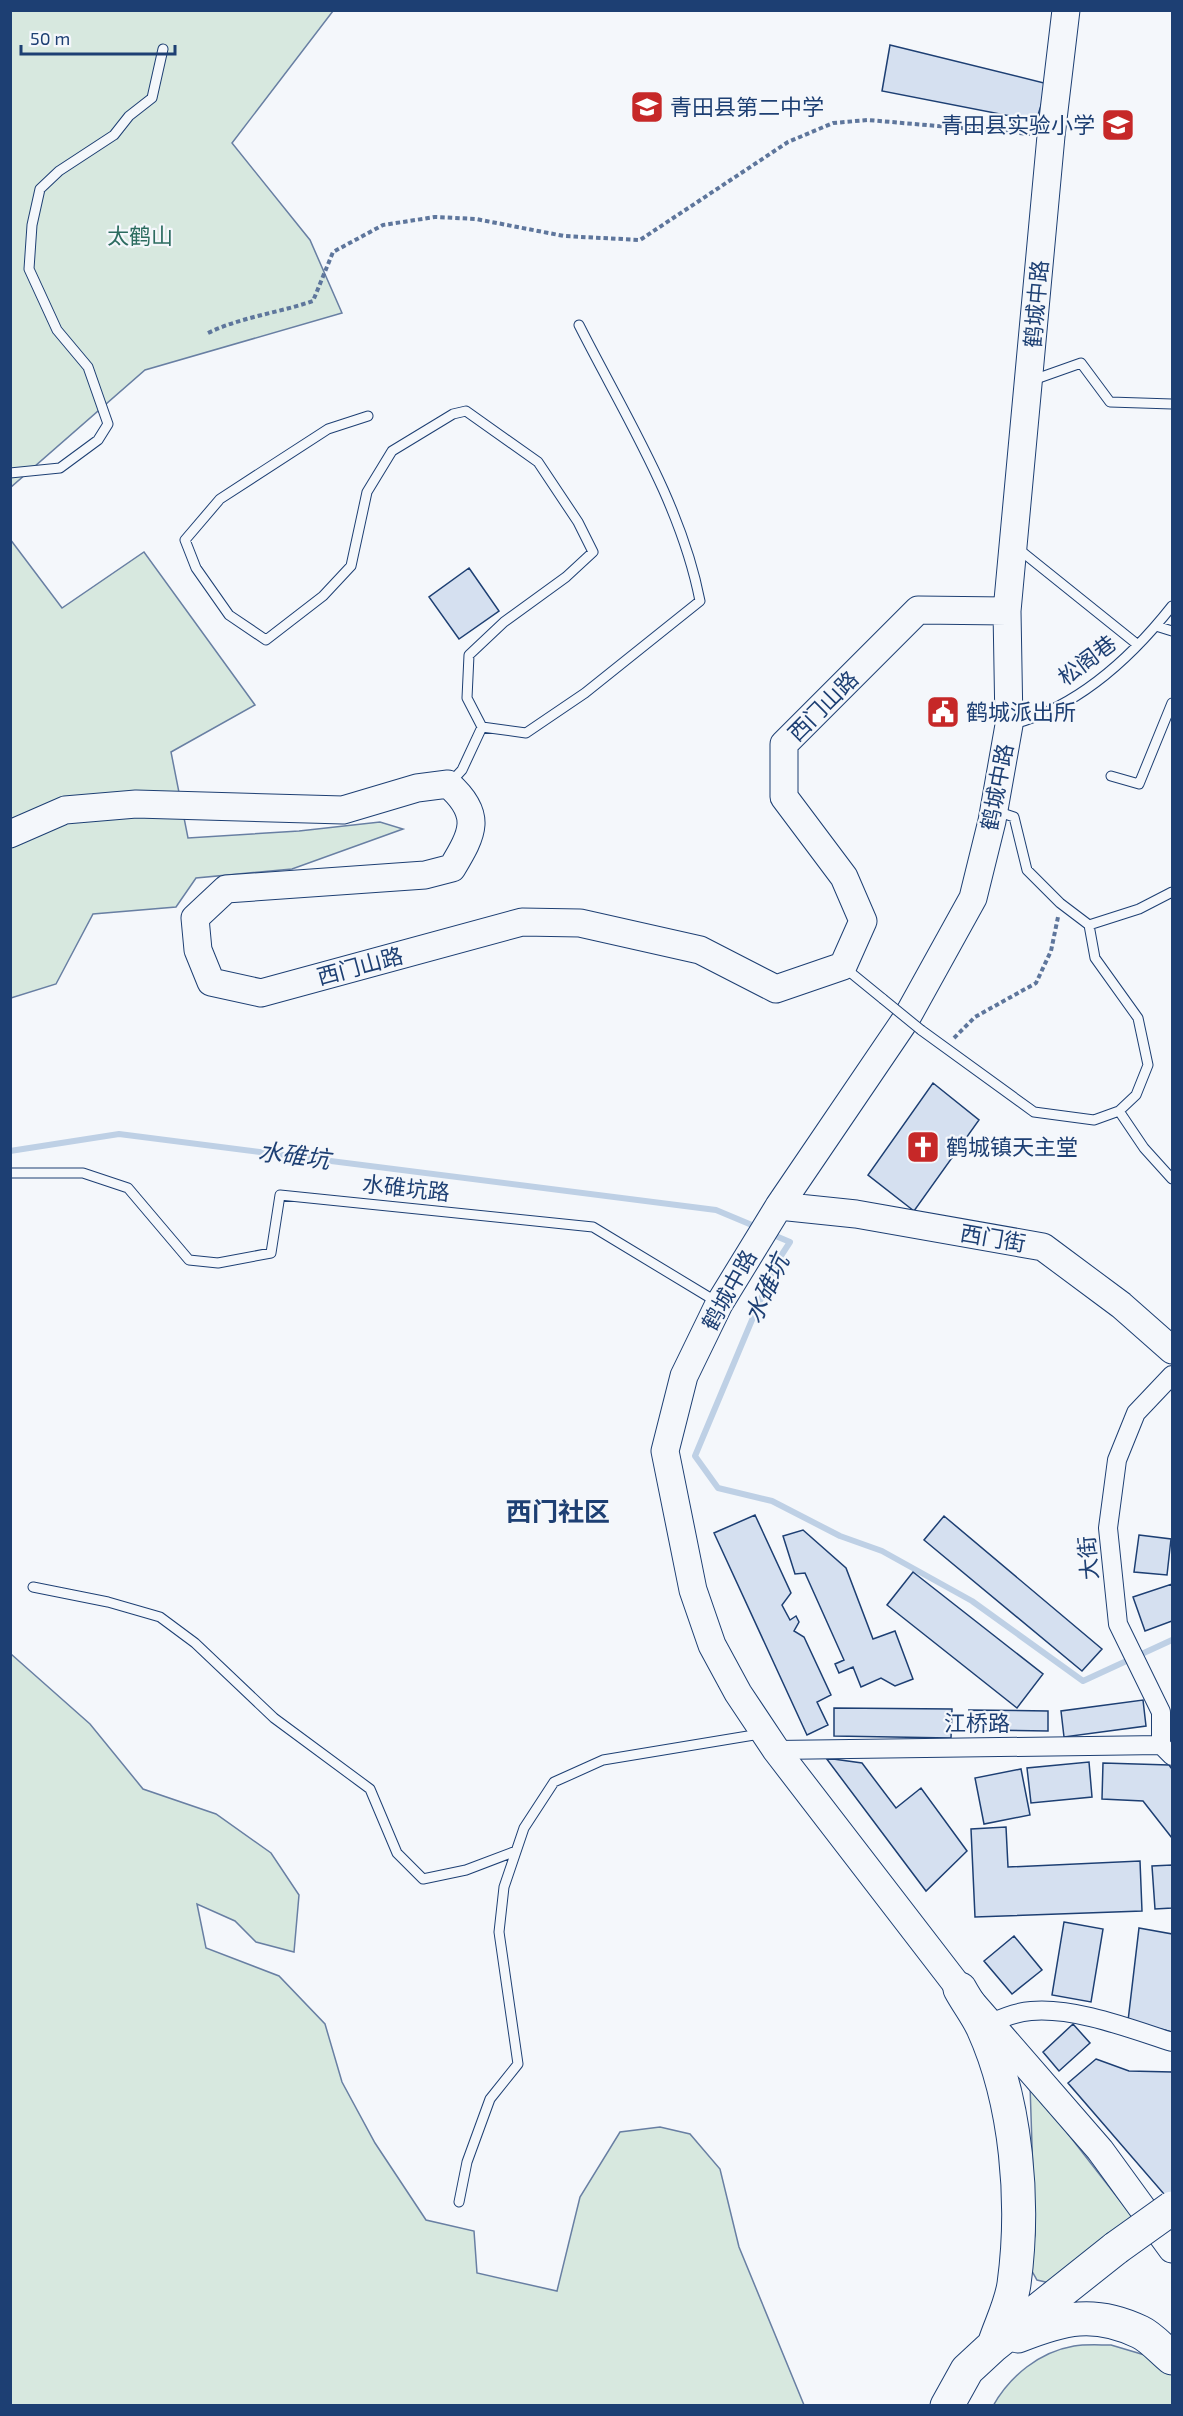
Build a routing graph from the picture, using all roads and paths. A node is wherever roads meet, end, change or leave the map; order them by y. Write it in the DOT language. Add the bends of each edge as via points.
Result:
graph roads {
  1 [pos="1066,10"];
  2 [pos="163,49"];
  3 [pos="1051,136"];
  4 [pos="579,326"];
  5 [pos="208,333"];
  6 [pos="1028,382"];
  7 [pos="1173,404"];
  8 [pos="368,416"];
  9 [pos="10,473"];
  10 [pos="1013,544"];
  11 [pos="1173,606"];
  12 [pos="1007,611"];
  13 [pos="1156,626"];
  14 [pos="1173,631"];
  15 [pos="1138,645"];
  16 [pos="1173,703"];
  17 [pos="1009,725"];
  18 [pos="482,726"];
  19 [pos="1111,776"];
  20 [pos="448,784"];
  21 [pos="994,810"];
  22 [pos="10,834"];
  23 [pos="1173,892"];
  24 [pos="1060,903"];
  25 [pos="1089,925"];
  26 [pos="843,966"];
  27 [pos="945,1047"];
  28 [pos="1119,1111"];
  29 [pos="10,1173"];
  30 [pos="1173,1179"];
  31 [pos="775,1212"];
  32 [pos="719,1304"];
  33 [pos="1173,1350"];
  34 [pos="1173,1375"];
  35 [pos="33,1587"];
  36 [pos="771,1742"];
  37 [pos="1167,1750"];
  38 [pos="516,1851"];
  39 [pos="960,1989"];
  40 [pos="991,2023"];
  41 [pos="1173,2042"];
  42 [pos="459,2202"];
  43 [pos="1173,2208"];
  44 [pos="1173,2249"];
  45 [pos="994,2345"];
  46 [pos="1173,2358"];
  47 [pos="947,2406"];
  1 -- 3 [label="street, 鹤城中路"];
  2 -- 9 [label="lane" via="152,98 129,116 114,135 59,171 40,189 32,225 29,269 57,330 88,367 108,424 98,440 60,468"];
  3 -- 5 [label="path" via="868,120 833,123 788,142 640,240 564,236 476,219 435,217 383,225 333,252 313,301 280,313 233,321"];
  3 -- 6 [label="street, 鹤城中路"];
  4 -- 18 [label="lane" via="669,503 700,601 585,693 526,733"];
  6 -- 7 [label="lane" via="1081,363 1110,402"];
  6 -- 10 [label="street, 鹤城中路"];
  8 -- 18 [label="lane" via="328,429 220,499 185,540 196,568 229,615 266,640 323,596 351,566 368,492 392,451 453,414 466,411 538,462 593,552 566,578 504,622 469,655 467,698"];
  10 -- 12 [label="street, 鹤城中路"];
  10 -- 15 [label="lane"];
  11 -- 13 [label="lane, 松阁巷"];
  12 -- 17 [label="street, 鹤城中路"];
  12 -- 26 [label="street, 西门山路" via="918,610 784,744 784,798 844,877 863,921"];
  13 -- 14 [label="lane"];
  13 -- 15 [label="lane, 松阁巷"];
  15 -- 17 [label="lane, 松阁巷" via="1080,692 1034,718"];
  16 -- 19 [label="lane" via="1139,784"];
  17 -- 21 [label="street, 鹤城中路"];
  18 -- 20 [label="lane" via="462,770"];
  20 -- 22 [label="street" via="417,788 343,810 136,804 65,810"];
  20 -- 26 [label="street, 西门山路" via="470,810 470,838 452,868 425,875 226,889 195,918 198,950 212,982 261,993 522,922 580,923 700,950 776,989"];
  21 -- 24 [label="lane" via="1014,817 1027,870"];
  21 -- 31 [label="street, 鹤城中路" via="973,898 906,1019"];
  23 -- 25 [label="lane" via="1139,909"];
  24 -- 25 [label="lane"];
  24 -- 27 [label="path" via="1051,951 1036,983 975,1017"];
  25 -- 28 [label="lane" via="1095,958 1138,1018 1148,1065 1136,1095"];
  26 -- 27 [label="lane, bridge"];
  27 -- 28 [label="lane" via="1034,1112 1094,1120"];
  28 -- 30 [label="lane" via="1144,1148"];
  29 -- 32 [label="lane, 水碓坑路" via="83,1173 128,1188 189,1260 218,1263 271,1253 280,1195 593,1227"];
  31 -- 32 [label="street, 鹤城中路"];
  31 -- 33 [label="street, 西门街" via="856,1214 1043,1247"];
  32 -- 36 [label="street, 鹤城中路" via="684,1376 665,1451 693,1590 712,1645"];
  34 -- 37 [label="street, 大街" via="1136,1413 1117,1460 1108,1528 1118,1624 1161,1712"];
  35 -- 38 [label="lane" via="160,1617 195,1643 274,1718 370,1789 397,1853 423,1879 466,1870"];
  36 -- 37 [label="street, 江桥路"];
  36 -- 38 [label="lane" via="603,1760 554,1782 524,1828"];
  36 -- 39 [label="street, 鹤城中路"];
  38 -- 42 [label="lane" via="504,1887 499,1932 518,2064 490,2099 467,2162"];
  39 -- 40 [label="street, 鹤城中路"];
  39 -- 45 [label="highway" via="983,2028 1004,2093 1015,2151 1019,2219 1014,2287"];
  40 -- 41 [label="street" via="1011,2014 1033,2011 1063,2014"];
  40 -- 44 [label="street, 鹤城中路" via="1100,2150"];
  43 -- 45 [label="highway, bridge"];
  45 -- 46 [label="highway" via="1045,2325 1092,2316 1141,2332"];
  45 -- 47 [label="highway" via="967,2370"];
}
